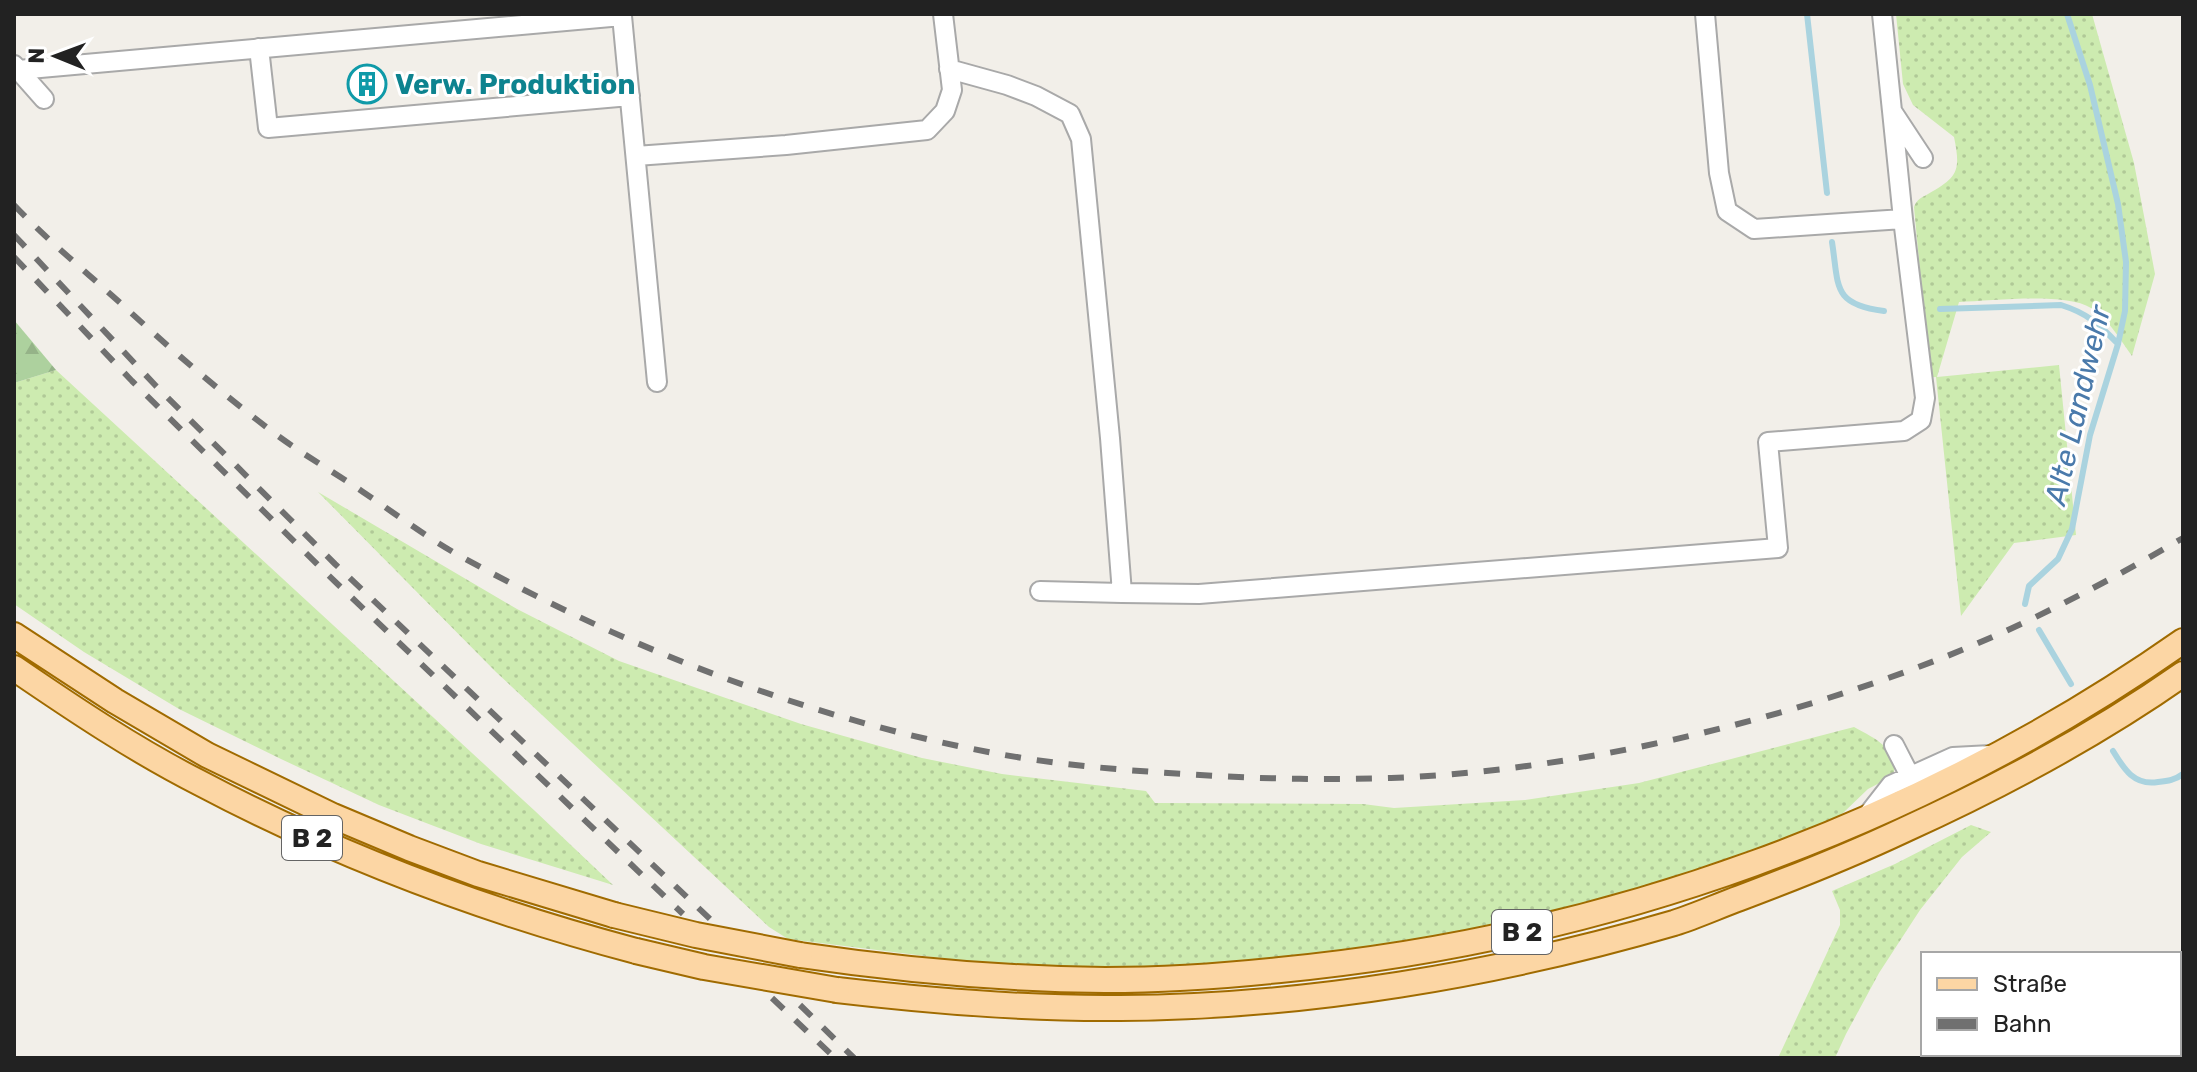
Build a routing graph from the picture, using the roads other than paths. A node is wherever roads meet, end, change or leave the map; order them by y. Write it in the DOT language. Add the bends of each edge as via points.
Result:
graph roads {
  1 [pos="943,14"];
  2 [pos="1705,14"];
  3 [pos="1882,14"];
  4 [pos="630,15"];
  5 [pos="259,48"];
  6 [pos="16,68"];
  7 [pos="949,69"];
  8 [pos="630,96"];
  9 [pos="44,99"];
  10 [pos="1892,111"];
  11 [pos="636,156"];
  12 [pos="1923,158"];
  13 [pos="1903,219"];
  14 [pos="657,382"];
  15 [pos="1040,591"];
  16 [pos="1122,593"];
  17 [pos="14,635"];
  18 [pos="2183,641"];
  19 [pos="14,668"];
  20 [pos="2183,674"];
  21 [pos="1894,745"];
  22 [pos="1997,754"];
  23 [pos="1910,776"];
  24 [pos="1864,820"];
  1 -- 7 [label="street"];
  2 -- 13 [label="street" via="1727,211 1754,229"];
  3 -- 10 [label="street"];
  4 -- 5 [label="street"];
  4 -- 8 [label="street"];
  5 -- 6 [label="street"];
  5 -- 8 [label="street" via="268,128"];
  6 -- 9 [label="street"];
  7 -- 11 [label="street" via="952,90 945,111 927,130"];
  7 -- 16 [label="street" via="1007,85 1070,114 1081,139"];
  8 -- 11 [label="street"];
  10 -- 12 [label="street"];
  10 -- 13 [label="street"];
  11 -- 14 [label="street"];
  13 -- 16 [label="street" via="1925,398 1921,420 1904,431 1768,442 1778,548 1199,594"];
  15 -- 16 [label="street"];
  17 -- 24 [label="main road, B 2, bridge" via="207,755 409,848 614,915 858,964 1106,980 1338,965 1569,921 1729,873"];
  18 -- 22 [label="main road, B 2" via="2061,720"];
  19 -- 20 [label="main road, B 2, bridge" via="198,782 322,843 589,939 704,967 837,990 994,1005 1121,1008 1330,994 1421,981 1676,922 1875,844 2009,779"];
  21 -- 23 [label="street"];
  22 -- 23 [label="street" via="1953,757"];
  22 -- 24 [label="main road, B 2"];
  23 -- 24 [label="street" via="1891,785"];
}
